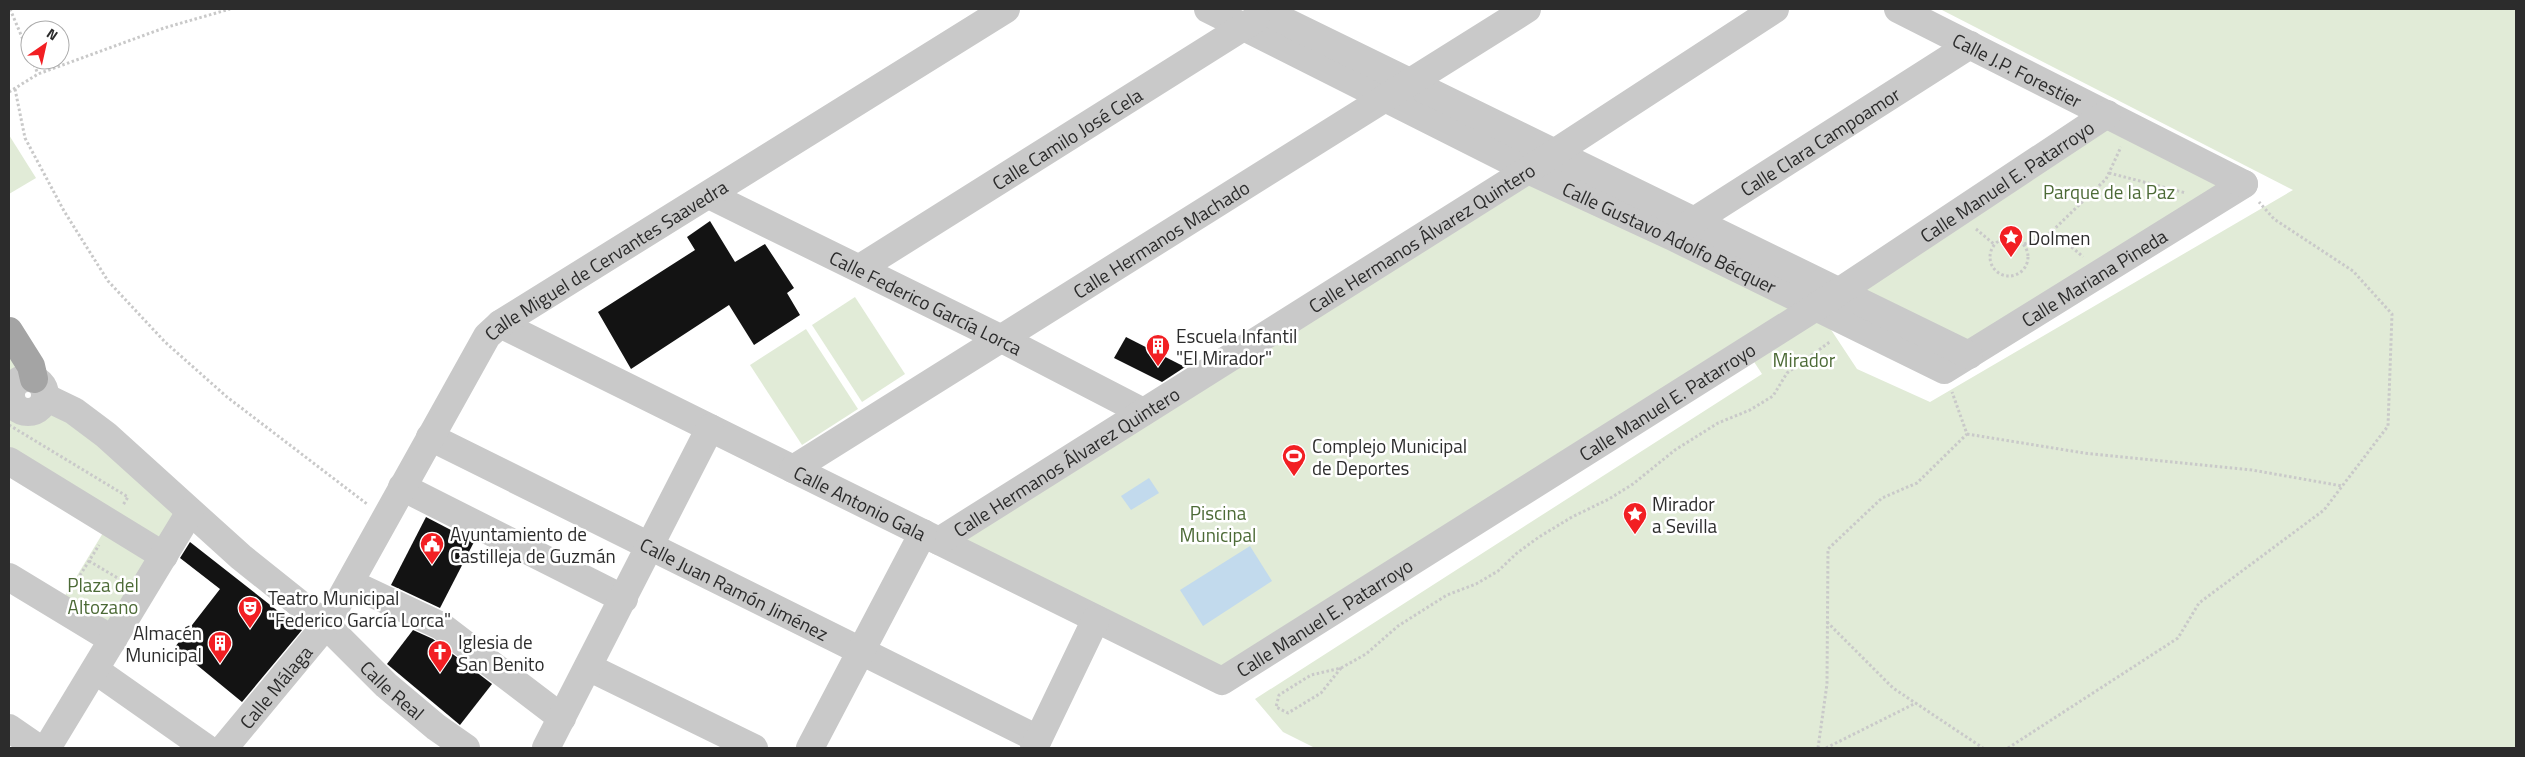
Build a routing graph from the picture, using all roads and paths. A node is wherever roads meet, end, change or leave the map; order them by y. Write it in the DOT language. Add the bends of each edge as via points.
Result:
graph roads {
  1 [pos="10,9"];
  2 [pos="230,9"];
  3 [pos="1006,9"];
  4 [pos="1208,9"];
  5 [pos="1527,9"];
  6 [pos="1774,9"];
  7 [pos="1898,9"];
  8 [pos="1260,14"];
  9 [pos="20,32"];
  10 [pos="1970,45"];
  11 [pos="36,70"];
  12 [pos="38,74"];
  13 [pos="1411,83"];
  14 [pos="15,89"];
  15 [pos="9,92"];
  16 [pos="1388,98"];
  17 [pos="2118,120"];
  18 [pos="1554,153"];
  19 [pos="1528,170"];
  20 [pos="2109,174"];
  21 [pos="2244,184"];
  22 [pos="709,195"];
  23 [pos="2208,206"];
  24 [pos="1694,221"];
  25 [pos="1670,236"];
  26 [pos="2046,238"];
  27 [pos="2024,244"];
  28 [pos="860,268"];
  29 [pos="2098,274"];
  30 [pos="1839,292"];
  31 [pos="1816,307"];
  32 [pos="500,324"];
  33 [pos="9,331"];
  34 [pos="1002,339"];
  35 [pos="1969,355"];
  36 [pos="1944,370"];
  37 [pos="20,391"];
  38 [pos="1142,412"];
  39 [pos="9,425"];
  40 [pos="710,428"];
  41 [pos="1967,434"];
  42 [pos="430,437"];
  43 [pos="9,461"];
  44 [pos="793,469"];
  45 [pos="2342,486"];
  46 [pos="402,487"];
  47 [pos="190,512"];
  48 [pos="386,517"];
  49 [pos="112,524"];
  50 [pos="931,537"];
  51 [pos="651,548"];
  52 [pos="164,556"];
  53 [pos="89,561"];
  54 [pos="9,577"];
  55 [pos="350,583"];
  56 [pos="142,593"];
  57 [pos="624,600"];
  58 [pos="60,608"];
  59 [pos="1096,619"];
  60 [pos="1826,621"];
  61 [pos="326,625"];
  62 [pos="113,640"];
  63 [pos="861,652"];
  64 [pos="588,667"];
  65 [pos="1341,668"];
  66 [pos="95,670"];
  67 [pos="1222,681"];
  68 [pos="1916,703"];
  69 [pos="562,718"];
  70 [pos="9,728"];
  71 [pos="1036,744"];
  72 [pos="461,747"];
  73 [pos="38,748"];
  74 [pos="47,748"];
  75 [pos="206,748"];
  76 [pos="224,748"];
  77 [pos="546,748"];
  78 [pos="754,748"];
  79 [pos="810,748"];
  80 [pos="1818,748"];
  81 [pos="1826,748"];
  82 [pos="1983,748"];
  83 [pos="2008,748"];
  1 -- 9 [label="path"];
  2 -- 12 [label="path" via="164,28"];
  3 -- 22 [label="street, Calle Miguel de Cervantes Saavedra"];
  4 -- 8 [label="street, Calle Gustavo Adolfo Bécquer"];
  5 -- 13 [label="street, Calle Hermanos Machado"];
  6 -- 18 [label="street, Calle Hermanos Álvarez Quintero"];
  7 -- 10 [label="street, Calle J.P. Forestier"];
  8 -- 13 [label="street, Calle Gustavo Adolfo Bécquer"];
  8 -- 16 [label="street, Calle Gustavo Adolfo Bécquer"];
  8 -- 28 [label="street, Calle Camilo José Cela"];
  10 -- 17 [label="street, Calle J.P. Forestier"];
  10 -- 24 [label="street, Calle Clara Campoamor"];
  11 -- 12 [label="path"];
  12 -- 14 [label="path"];
  13 -- 16 [label="street, Calle Hermanos Machado"];
  13 -- 18 [label="street, Calle Gustavo Adolfo Bécquer"];
  14 -- 15 [label="path"];
  14 -- 48 [label="path" via="25,138 64,211 108,281 165,342 226,397"];
  16 -- 19 [label="street, Calle Gustavo Adolfo Bécquer"];
  16 -- 34 [label="street, Calle Hermanos Machado"];
  17 -- 20 [label="path"];
  17 -- 21 [label="street, Calle J.P. Forestier"];
  17 -- 30 [label="street, Calle Manuel E. Patarroyo"];
  18 -- 19 [label="street, Calle Hermanos Álvarez Quintero"];
  18 -- 24 [label="street, Calle Gustavo Adolfo Bécquer"];
  19 -- 25 [label="street, Calle Gustavo Adolfo Bécquer"];
  19 -- 38 [label="street, Calle Hermanos Álvarez Quintero"];
  20 -- 23 [label="path" via="2192,194"];
  20 -- 26 [label="path" via="2085,202"];
  21 -- 23 [label="street, Calle Mariana Pineda"];
  21 -- 45 [label="path" via="2274,219 2353,271 2392,314 2388,426"];
  22 -- 28 [label="street, Calle Federico García Lorca"];
  22 -- 32 [label="street, Calle Miguel de Cervantes Saavedra"];
  23 -- 29 [label="street, Calle Mariana Pineda"];
  24 -- 25 [label="street, Calle Clara Campoamor"];
  24 -- 30 [label="street, Calle Gustavo Adolfo Bécquer"];
  25 -- 31 [label="street, Calle Gustavo Adolfo Bécquer"];
  26 -- 27 [label="path"];
  26 -- 29 [label="path" via="2074,248"];
  27 -- 27 [label="path" via="2028,262 2022,272 2010,277 1994,269 1990,256 1995,244 2006,238"];
  28 -- 34 [label="street, Calle Federico García Lorca"];
  29 -- 35 [label="street, Calle Mariana Pineda"];
  30 -- 31 [label="street, Calle Manuel E. Patarroyo"];
  30 -- 35 [label="street, Calle Gustavo Adolfo Bécquer"];
  31 -- 36 [label="street, Calle Gustavo Adolfo Bécquer"];
  31 -- 67 [label="street, Calle Manuel E. Patarroyo"];
  32 -- 40 [label="street, Calle Antonio Gala"];
  32 -- 42 [label="street, Calle Miguel de Cervantes Saavedra" via="487,336"];
  33 -- 37 [label="main road" via="31,366"];
  34 -- 38 [label="street, Calle Federico García Lorca"];
  34 -- 44 [label="street, Calle Hermanos Machado"];
  35 -- 36 [label="street, Calle Mariana Pineda"];
  36 -- 41 [label="path"];
  37 -- 47 [label="street, Calle Real" via="74,411 106,435"];
  38 -- 50 [label="street, Calle Hermanos Álvarez Quintero"];
  39 -- 49 [label="path" via="128,497"];
  40 -- 44 [label="street, Calle Antonio Gala"];
  40 -- 51 [label="street"];
  41 -- 45 [label="path" via="2084,453 2252,470"];
  41 -- 60 [label="path" via="1917,483 1882,498 1828,549"];
  42 -- 46 [label="street, Calle Miguel de Cervantes Saavedra"];
  42 -- 51 [label="street, Calle Juan Ramón Jiménez"];
  43 -- 49 [label="street"];
  44 -- 50 [label="street, Calle Antonio Gala"];
  45 -- 83 [label="path" via="2324,510 2199,603 2178,638"];
  46 -- 48 [label="street, Calle Miguel de Cervantes Saavedra"];
  46 -- 57 [label="street"];
  47 -- 52 [label="street"];
  47 -- 61 [label="street, Calle Real"];
  48 -- 55 [label="street, Calle Miguel de Cervantes Saavedra"];
  49 -- 52 [label="street"];
  49 -- 53 [label="path"];
  50 -- 59 [label="street, Calle Antonio Gala"];
  50 -- 63 [label="street"];
  51 -- 57 [label="street"];
  51 -- 63 [label="street, Calle Juan Ramón Jiménez"];
  52 -- 56 [label="street"];
  53 -- 56 [label="path"];
  53 -- 58 [label="path"];
  54 -- 58 [label="street"];
  55 -- 61 [label="street, Calle Miguel de Cervantes Saavedra"];
  55 -- 69 [label="street" via="441,626"];
  56 -- 62 [label="street"];
  57 -- 64 [label="street"];
  58 -- 62 [label="street"];
  59 -- 67 [label="street, Calle Antonio Gala"];
  59 -- 71 [label="street"];
  60 -- 68 [label="path" via="1893,688"];
  60 -- 80 [label="path" via="1827,684"];
  61 -- 72 [label="street, Calle Real" via="386,685"];
  61 -- 76 [label="street, Calle Málaga"];
  62 -- 66 [label="street"];
  63 -- 71 [label="street, Calle Juan Ramón Jiménez"];
  63 -- 79 [label="street"];
  64 -- 69 [label="street"];
  64 -- 78 [label="street"];
  65 -- 65 [label="path" via="1301,680 1279,694 1276,707 1288,713 1311,701"];
  66 -- 74 [label="street"];
  66 -- 75 [label="street"];
  68 -- 81 [label="path"];
  68 -- 82 [label="path"];
  69 -- 77 [label="street"];
  70 -- 73 [label="street"];
}
